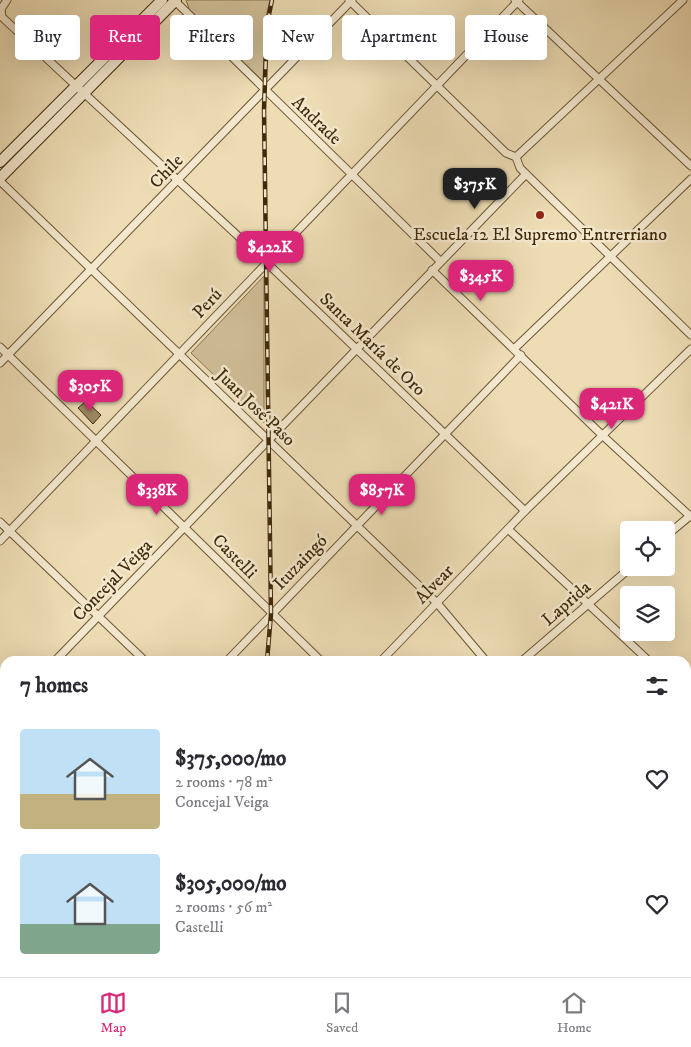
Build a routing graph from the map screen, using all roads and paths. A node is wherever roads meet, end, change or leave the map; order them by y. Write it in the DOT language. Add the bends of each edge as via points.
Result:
graph roads {
  1 [pos="8,0"];
  2 [pos="162,0"];
  3 [pos="175,0"];
  4 [pos="683,0"];
  5 [pos="351,1"];
  6 [pos="517,1"];
  7 [pos="598,78"];
  8 [pos="77,85"];
  9 [pos="437,86"];
  10 [pos="264,91"];
  11 [pos="85,92"];
  12 [pos="516,157"];
  13 [pos="0,162"];
  14 [pos="691,166"];
  15 [pos="526,174"];
  16 [pos="352,175"];
  17 [pos="691,178"];
  18 [pos="0,179"];
  19 [pos="178,180"];
  20 [pos="610,256"];
  21 [pos="440,261"];
  22 [pos="266,262"];
  23 [pos="90,269"];
  24 [pos="432,270"];
  25 [pos="691,335"];
  26 [pos="0,346"];
  27 [pos="356,349"];
  28 [pos="514,349"];
  29 [pos="691,349"];
  30 [pos="8,354"];
  31 [pos="179,354"];
  32 [pos="521,355"];
  33 [pos="0,363"];
  34 [pos="445,434"];
  35 [pos="602,435"];
  36 [pos="269,440"];
  37 [pos="96,441"];
  38 [pos="526,511"];
  39 [pos="691,516"];
  40 [pos="0,522"];
  41 [pos="358,525"];
  42 [pos="184,527"];
  43 [pos="508,528"];
  44 [pos="675,529"];
  45 [pos="9,531"];
  46 [pos="0,541"];
  47 [pos="620,576"];
  48 [pos="437,603"];
  49 [pos="587,604"];
  50 [pos="271,614"];
  51 [pos="99,616"];
  52 [pos="60,656"];
  53 [pos="140,656"];
  54 [pos="232,656"];
  55 [pos="316,656"];
  56 [pos="386,656"];
  57 [pos="482,656"];
  58 [pos="528,656"];
  59 [pos="644,656"];
  1 -- 8 [label="street, Santa María de Oro" via="1,9 2,17"];
  2 -- 8 [label="street"];
  3 -- 10 [label="street, Andrade"];
  3 -- 11 [label="street"];
  4 -- 7 [label="street"];
  5 -- 9 [label="street"];
  5 -- 10 [label="street, Chile"];
  6 -- 7 [label="street"];
  6 -- 9 [label="street, Perú"];
  7 -- 12 [label="street"];
  7 -- 14 [label="street"];
  8 -- 11 [label="street, Santa María de Oro"];
  8 -- 13 [label="street"];
  9 -- 12 [label="street" via="506,153"];
  9 -- 16 [label="street, Perú"];
  10 -- 16 [label="street, Andrade"];
  10 -- 19 [label="street, Chile"];
  11 -- 18 [label="street"];
  11 -- 19 [label="street, Santa María de Oro"];
  12 -- 15 [label="street"];
  15 -- 20 [label="street"];
  15 -- 21 [label="street, Concejal Veiga"];
  16 -- 21 [label="street, Andrade"];
  16 -- 22 [label="street, Perú"];
  17 -- 20 [label="street"];
  18 -- 23 [label="street, Juan José Paso"];
  19 -- 22 [label="street, Santa María de Oro"];
  19 -- 23 [label="street, Chile"];
  20 -- 25 [label="street"];
  20 -- 28 [label="street"];
  21 -- 24 [label="street, Concejal Veiga"];
  22 -- 27 [label="street, Santa María de Oro"];
  22 -- 31 [label="street, Perú"];
  23 -- 30 [label="street, Chile"];
  23 -- 31 [label="street, Juan José Paso"];
  24 -- 27 [label="street, Concejal Veiga"];
  24 -- 28 [label="street"];
  26 -- 30 [label="street, Castelli"];
  27 -- 34 [label="street, Santa María de Oro"];
  27 -- 36 [label="street, Concejal Veiga"];
  28 -- 32 [label="street"];
  29 -- 35 [label="street, Alvear"];
  30 -- 33 [label="street, Chile"];
  30 -- 37 [label="street, Castelli"];
  31 -- 36 [label="street, Juan José Paso"];
  31 -- 37 [label="street, Perú"];
  32 -- 34 [label="street, Ituzaingó"];
  32 -- 35 [label="street"];
  34 -- 38 [label="street, Santa María de Oro"];
  34 -- 41 [label="street, Ituzaingó"];
  35 -- 38 [label="street, Alvear"];
  35 -- 39 [label="street"];
  36 -- 41 [label="street, Juan José Paso"];
  36 -- 42 [label="street, Concejal Veiga"];
  37 -- 42 [label="street, Castelli"];
  37 -- 45 [label="street, Perú"];
  38 -- 43 [label="street, Alvear"];
  39 -- 44 [label="street"];
  40 -- 45 [label="street"];
  41 -- 48 [label="street, Juan José Paso"];
  41 -- 50 [label="street, Ituzaingó"];
  42 -- 50 [label="street, Castelli"];
  42 -- 51 [label="street, Concejal Veiga"];
  43 -- 48 [label="street, Alvear"];
  43 -- 49 [label="street"];
  45 -- 46 [label="street, Perú"];
  45 -- 51 [label="street"];
  47 -- 49 [label="street, Laprida"];
  48 -- 56 [label="street, Alvear"];
  48 -- 57 [label="street, Juan José Paso"];
  49 -- 58 [label="street, Laprida"];
  49 -- 59 [label="street"];
  50 -- 54 [label="street, Ituzaingó"];
  50 -- 55 [label="street, Castelli"];
  51 -- 52 [label="street, Concejal Veiga"];
  51 -- 53 [label="street"];
}
